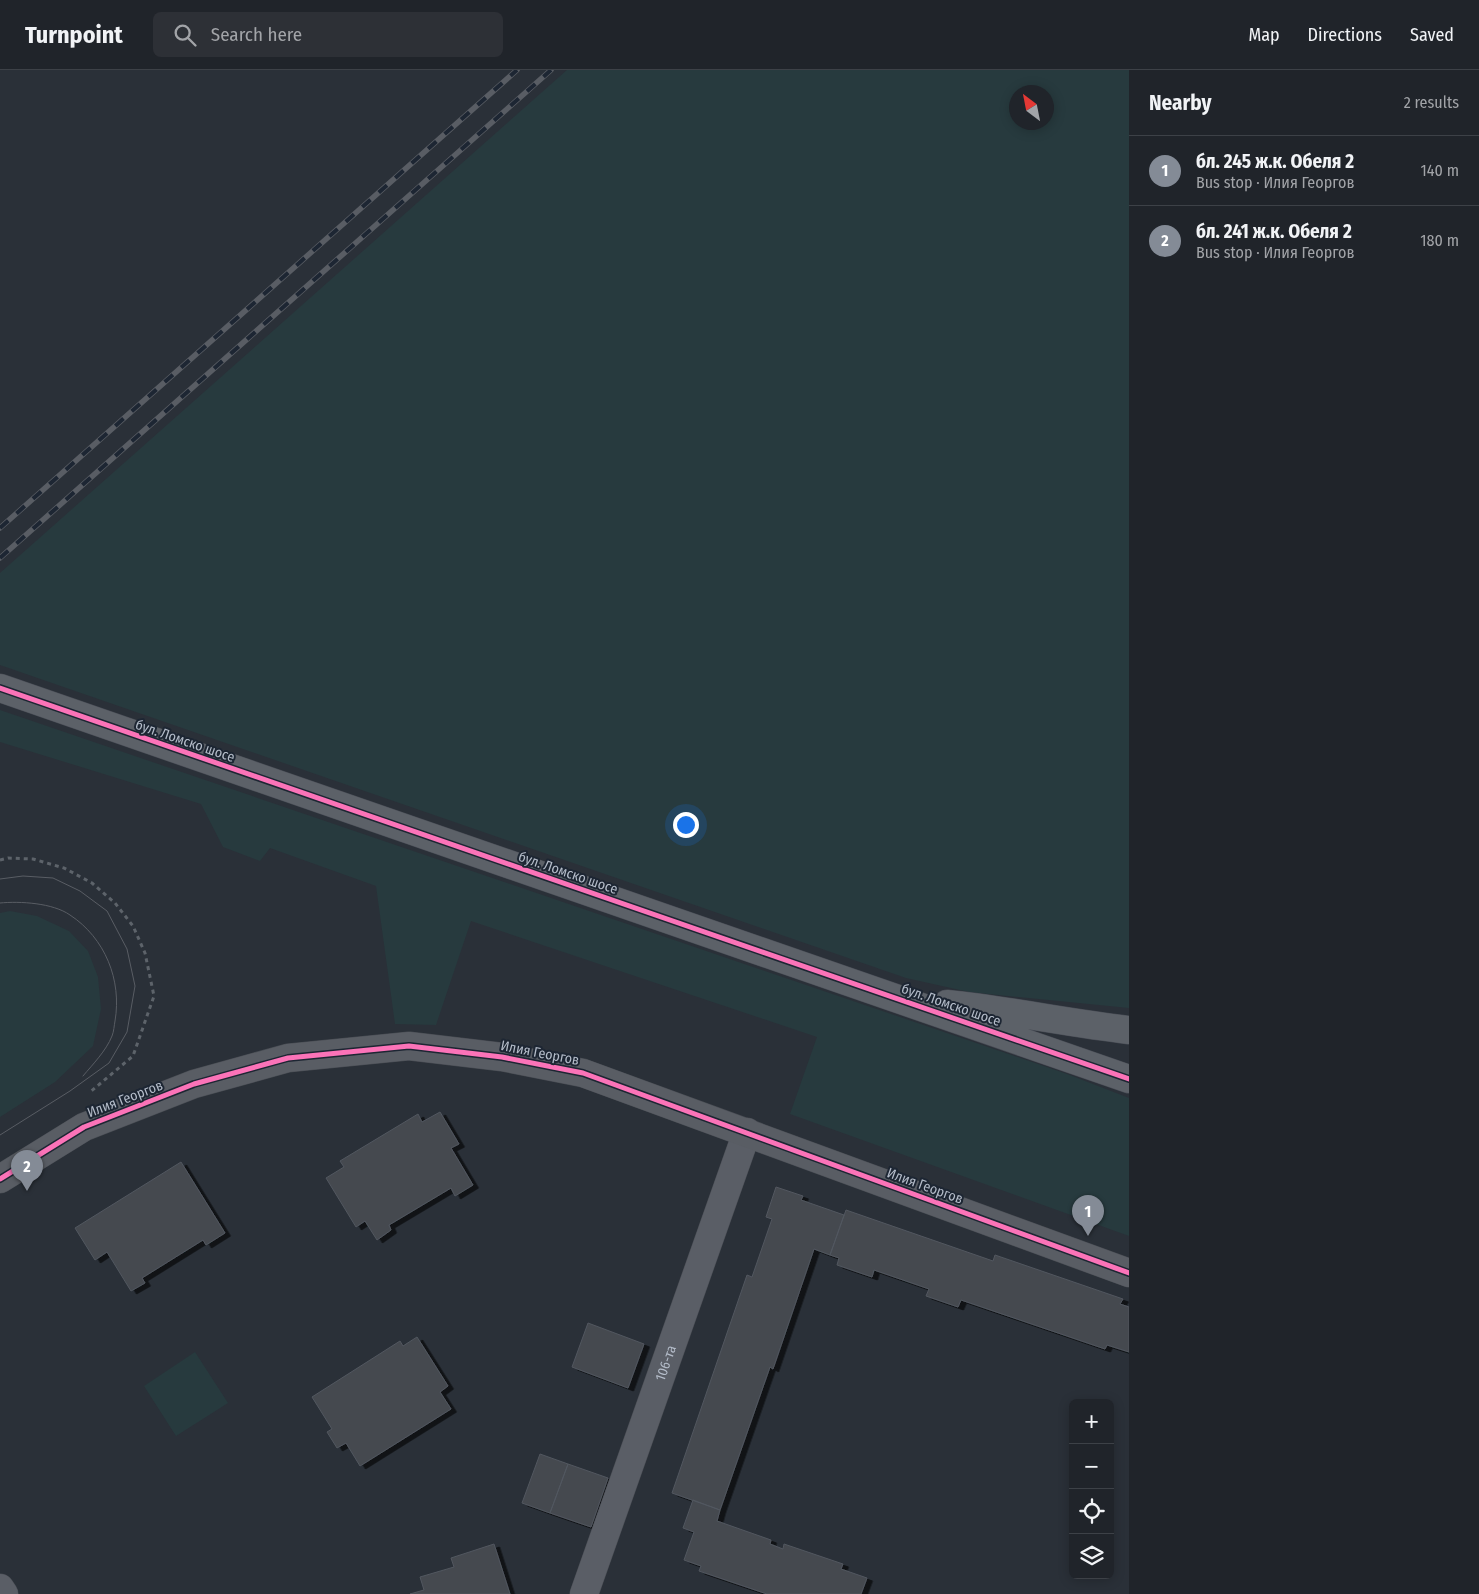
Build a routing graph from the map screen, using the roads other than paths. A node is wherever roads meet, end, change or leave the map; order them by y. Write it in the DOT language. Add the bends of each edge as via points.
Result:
graph roads {
  1 [pos="0,688"];
  2 [pos="901,1000"];
  3 [pos="1129,1030"];
  4 [pos="1129,1079"];
  5 [pos="747,1132"];
  6 [pos="0,1179"];
  7 [pos="1129,1273"];
  8 [pos="0,1588"];
  9 [pos="4,1594"];
  10 [pos="584,1594"];
  1 -- 2 [label="main road, бул. Ломско шосе"];
  2 -- 3 [label="main road, бул. Ломско шосе" via="985,1008"];
  2 -- 4 [label="main road, бул. Ломско шосе"];
  5 -- 6 [label="street, Илия Георгов" via="583,1073 502,1057 409,1046 288,1058 194,1084 84,1127"];
  5 -- 7 [label="street, Илия Георгов"];
  5 -- 10 [label="street, 106-та"];
  8 -- 9 [label="street"];
}
